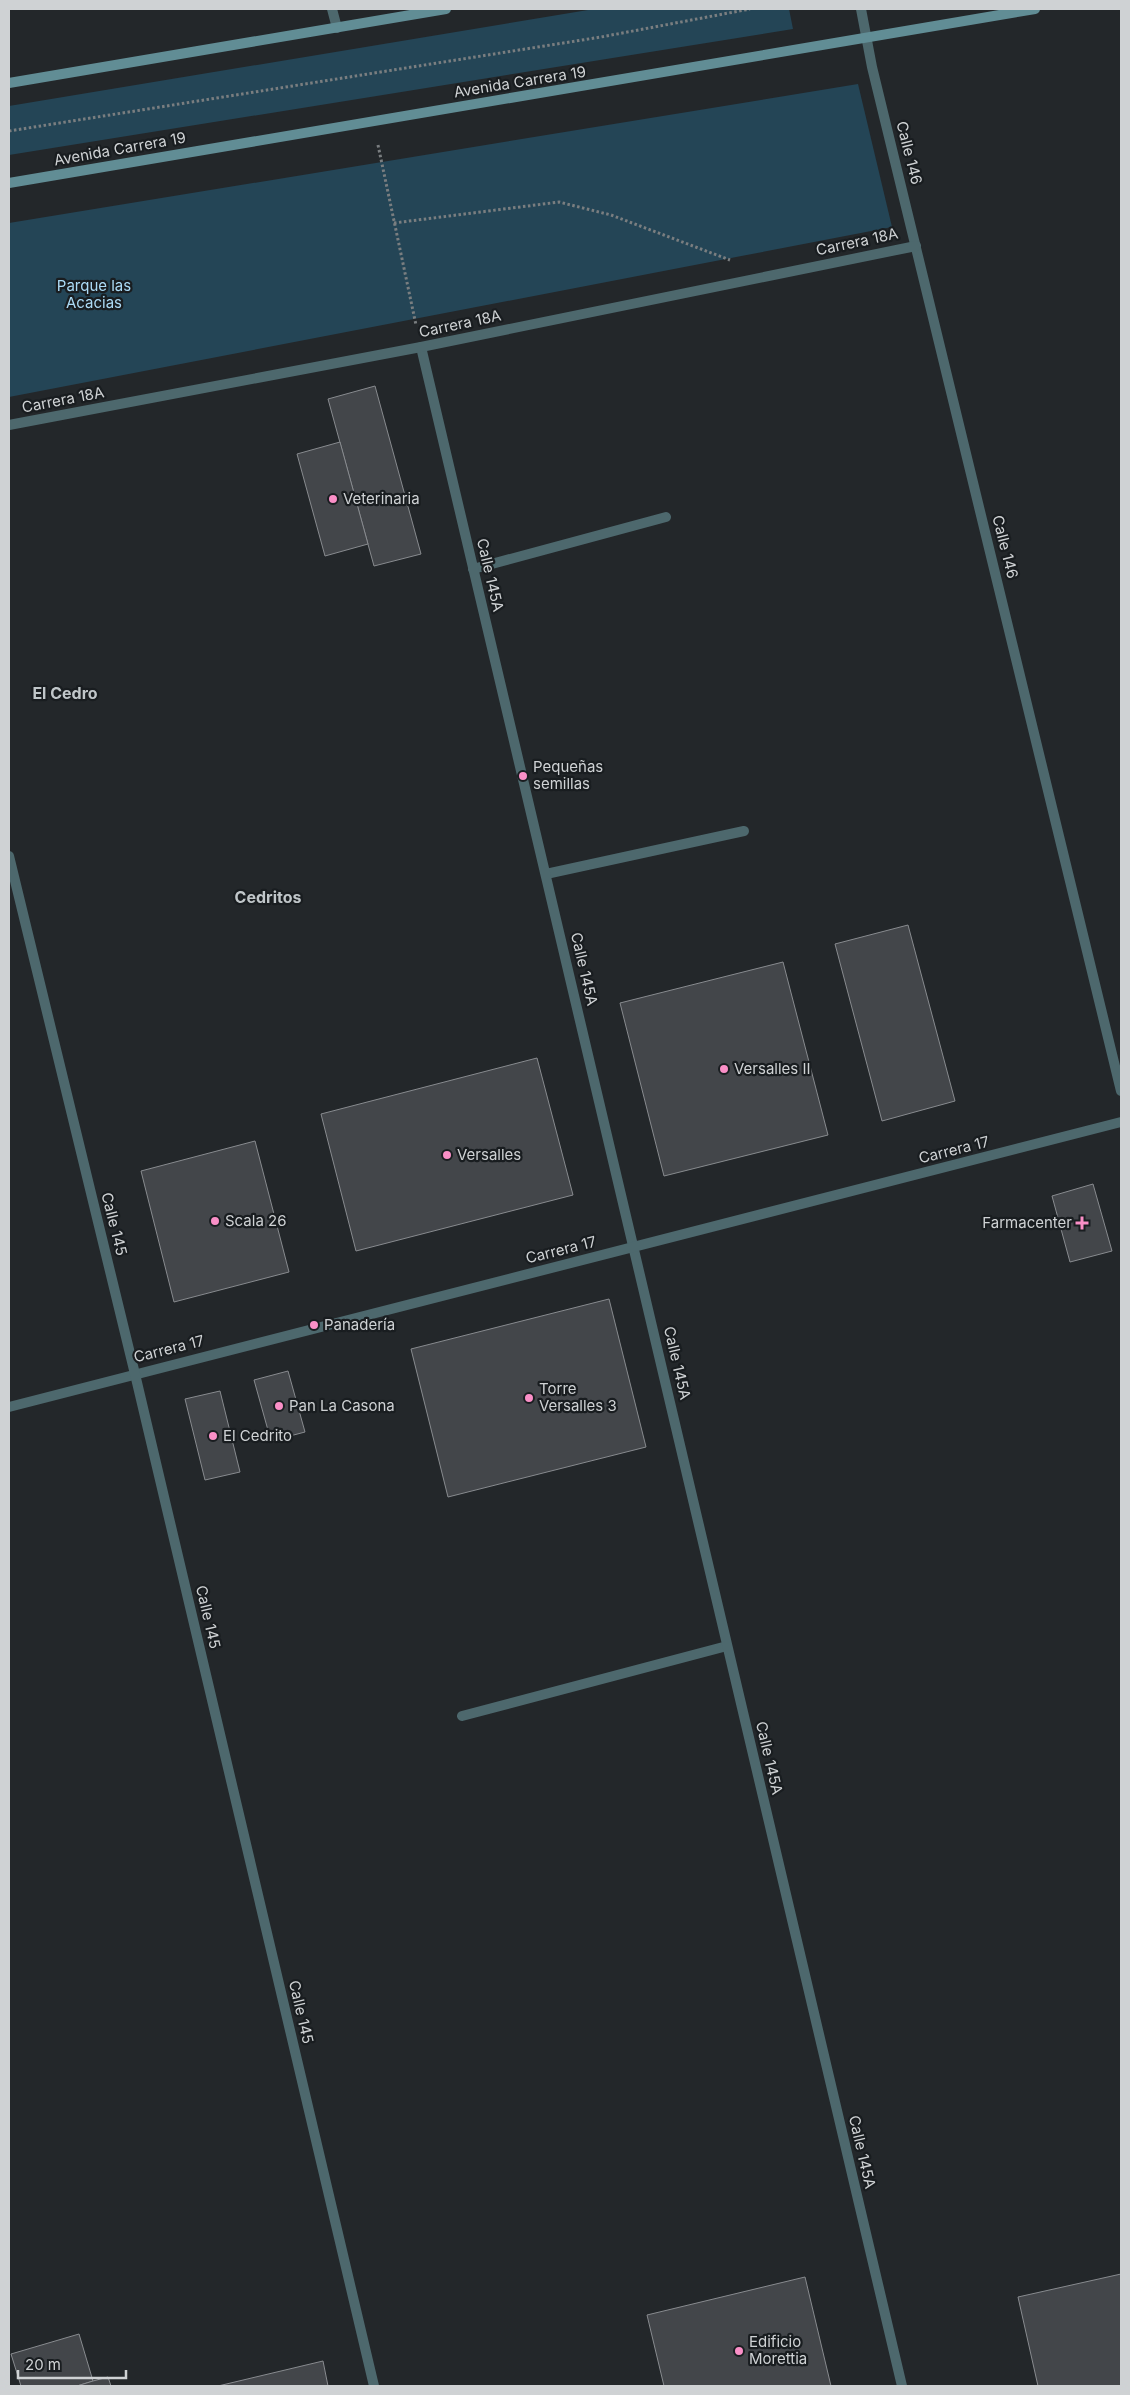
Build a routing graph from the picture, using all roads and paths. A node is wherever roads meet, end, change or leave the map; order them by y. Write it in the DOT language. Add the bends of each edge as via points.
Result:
graph roads {
  1 [pos="332,9"];
  2 [pos="446,9"];
  3 [pos="750,9"];
  4 [pos="860,9"];
  5 [pos="1035,9"];
  6 [pos="337,28"];
  7 [pos="866,38"];
  8 [pos="9,83"];
  9 [pos="372,122"];
  10 [pos="9,131"];
  11 [pos="9,183"];
  12 [pos="394,223"];
  13 [pos="916,246"];
  14 [pos="743,281"];
  15 [pos="421,348"];
  16 [pos="9,425"];
  17 [pos="666,517"];
  18 [pos="474,569"];
  19 [pos="744,831"];
  20 [pos="9,856"];
  21 [pos="546,874"];
  22 [pos="1121,1091"];
  23 [pos="1121,1122"];
  24 [pos="635,1246"];
  25 [pos="135,1374"];
  26 [pos="9,1407"];
  27 [pos="727,1646"];
  28 [pos="462,1716"];
  29 [pos="374,2386"];
  30 [pos="902,2386"];
  1 -- 6 [label="street"];
  2 -- 6 [label="main road"];
  3 -- 10 [label="path" via="601,37"];
  4 -- 7 [label="street, Calle 146"];
  5 -- 7 [label="main road, Avenida Carrera 19"];
  6 -- 8 [label="main road"];
  7 -- 9 [label="main road, Avenida Carrera 19"];
  7 -- 13 [label="street, Calle 146"];
  9 -- 11 [label="main road, Avenida Carrera 19"];
  9 -- 12 [label="path"];
  12 -- 14 [label="path" via="559,202 611,214 729,258"];
  12 -- 15 [label="path"];
  13 -- 14 [label="street, Carrera 18A"];
  13 -- 22 [label="street, Calle 146"];
  14 -- 15 [label="street, Carrera 18A"];
  15 -- 16 [label="street, Carrera 18A"];
  15 -- 18 [label="street, Calle 145A"];
  17 -- 18 [label="street"];
  18 -- 21 [label="street, Calle 145A"];
  19 -- 21 [label="street"];
  20 -- 25 [label="street, Calle 145"];
  21 -- 24 [label="street, Calle 145A"];
  23 -- 24 [label="street, Carrera 17"];
  24 -- 25 [label="street, Carrera 17"];
  24 -- 27 [label="street, Calle 145A"];
  25 -- 26 [label="street, Carrera 17"];
  25 -- 29 [label="street, Calle 145"];
  27 -- 28 [label="street"];
  27 -- 30 [label="street, Calle 145A"];
}
